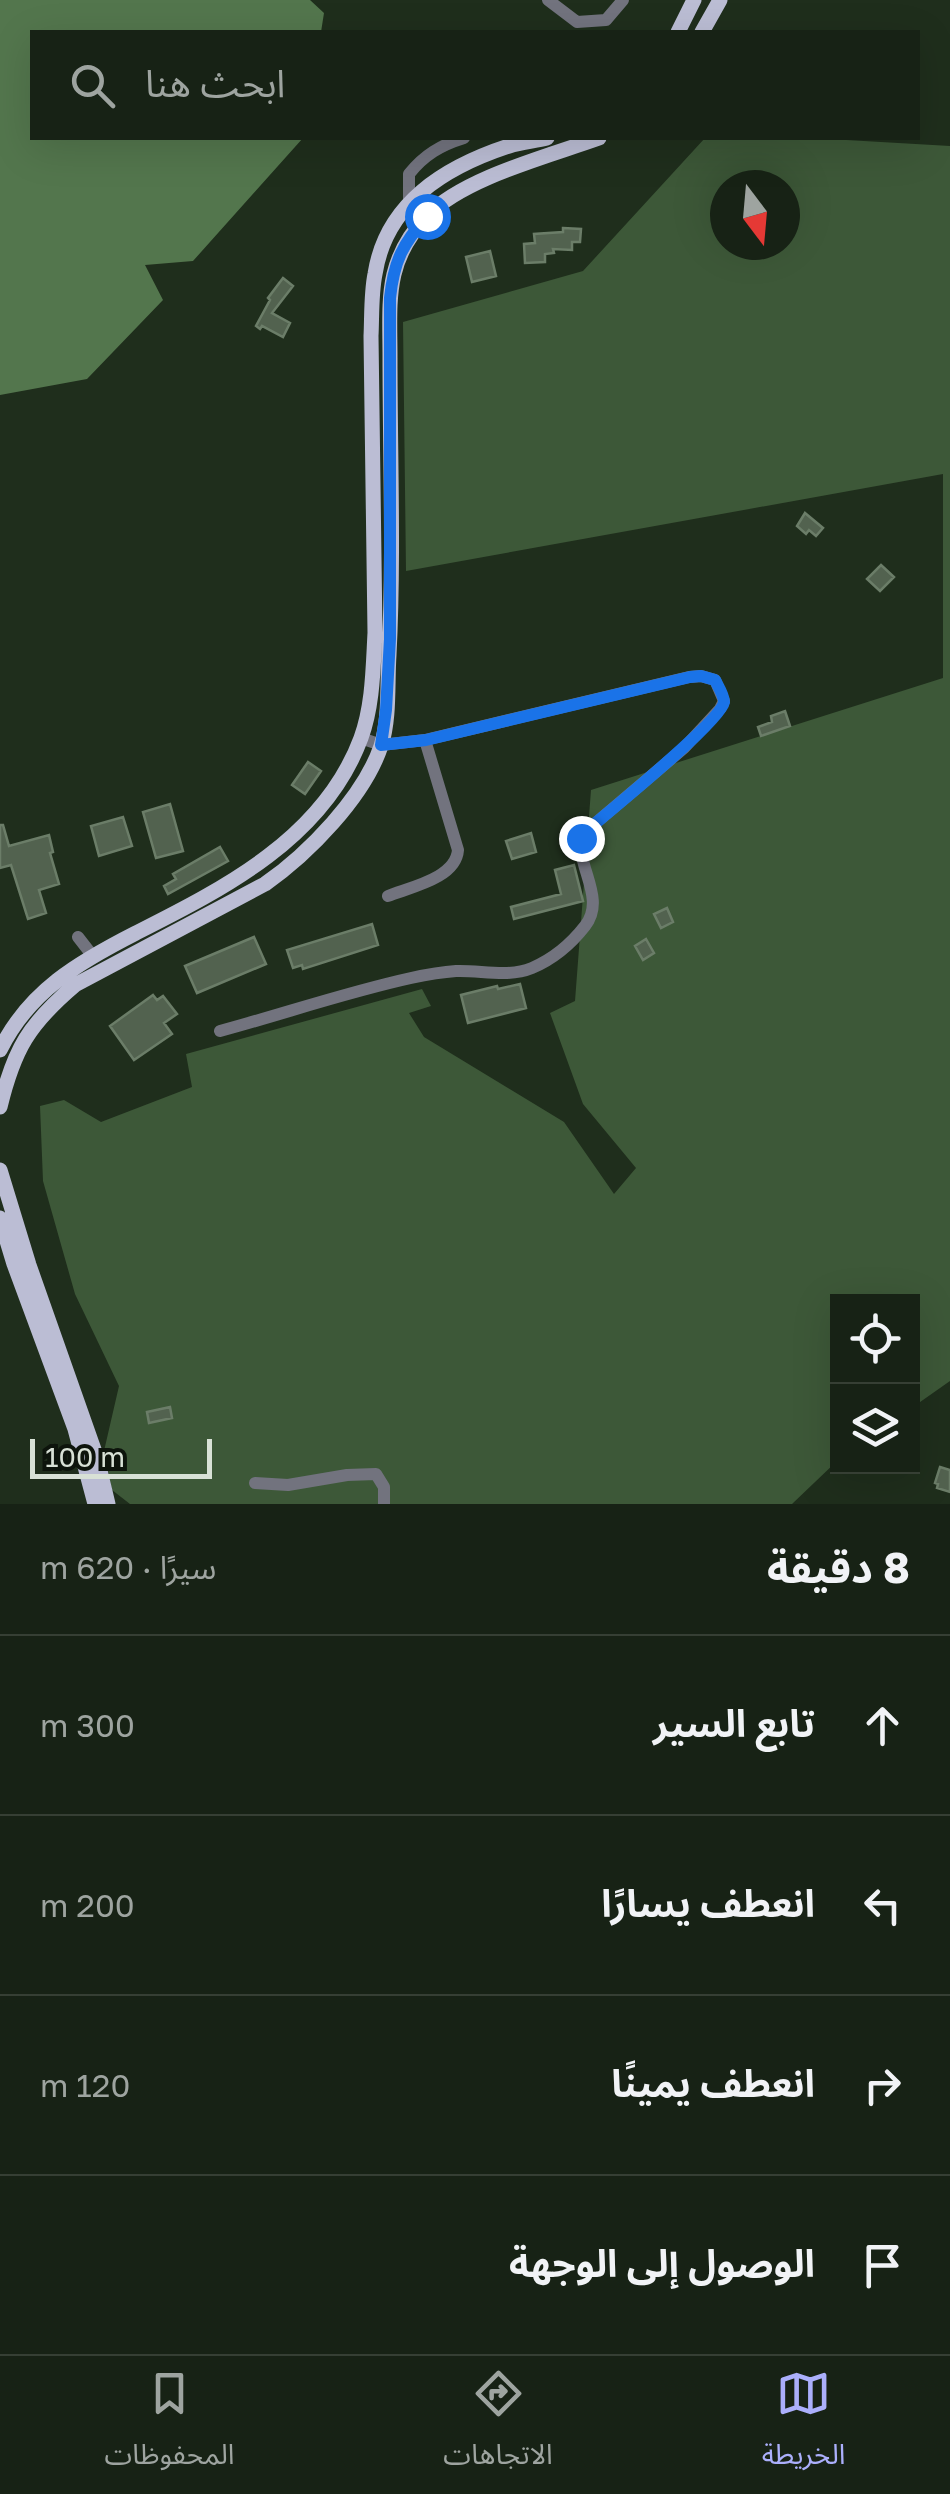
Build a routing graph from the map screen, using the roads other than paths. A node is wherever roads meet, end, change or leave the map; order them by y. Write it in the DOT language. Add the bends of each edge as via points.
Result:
graph roads {
  1 [pos="548,0"];
  2 [pos="623,0"];
  3 [pos="694,0"];
  4 [pos="720,0"];
  5 [pos="679,30"];
  6 [pos="703,30"];
  7 [pos="459,140"];
  8 [pos="594,140"];
  9 [pos="505,142"];
  10 [pos="410,201"];
  11 [pos="360,738"];
  12 [pos="426,740"];
  13 [pos="381,745"];
  14 [pos="388,896"];
  15 [pos="78,937"];
  16 [pos="92,955"];
  17 [pos="100,972"];
  18 [pos="220,1032"];
  19 [pos="0,1050"];
  20 [pos="0,1107"];
  21 [pos="0,1170"];
  22 [pos="0,1218"];
  23 [pos="255,1483"];
  24 [pos="95,1504"];
  25 [pos="108,1504"];
  26 [pos="384,1504"];
  1 -- 2 [label="street" via="577,22 606,20"];
  3 -- 5 [label="main road"];
  4 -- 6 [label="main road"];
  7 -- 10 [label="street" via="420,160 409,174"];
  8 -- 13 [label="main road" via="450,196 413,232 397,260 390,319 390,639"];
  9 -- 10 [label="main road" via="435,179"];
  10 -- 11 [label="main road" via="386,234 373,289 375,633"];
  11 -- 13 [label="street"];
  11 -- 16 [label="main road" via="329,796 268,858"];
  12 -- 13 [label="street"];
  12 -- 14 [label="street" via="458,858 440,875"];
  12 -- 18 [label="street" via="690,677 715,680 724,701 684,748 581,838 593,906 588,923 556,955 528,970 412,978"];
  13 -- 17 [label="main road" via="368,775 293,864"];
  15 -- 16 [label="street"];
  16 -- 17 [label="main road"];
  16 -- 19 [label="main road" via="28,1006"];
  17 -- 20 [label="main road" via="38,1019 16,1053"];
  21 -- 25 [label="main road"];
  22 -- 24 [label="main road"];
  23 -- 26 [label="street" via="376,1474"];
}
